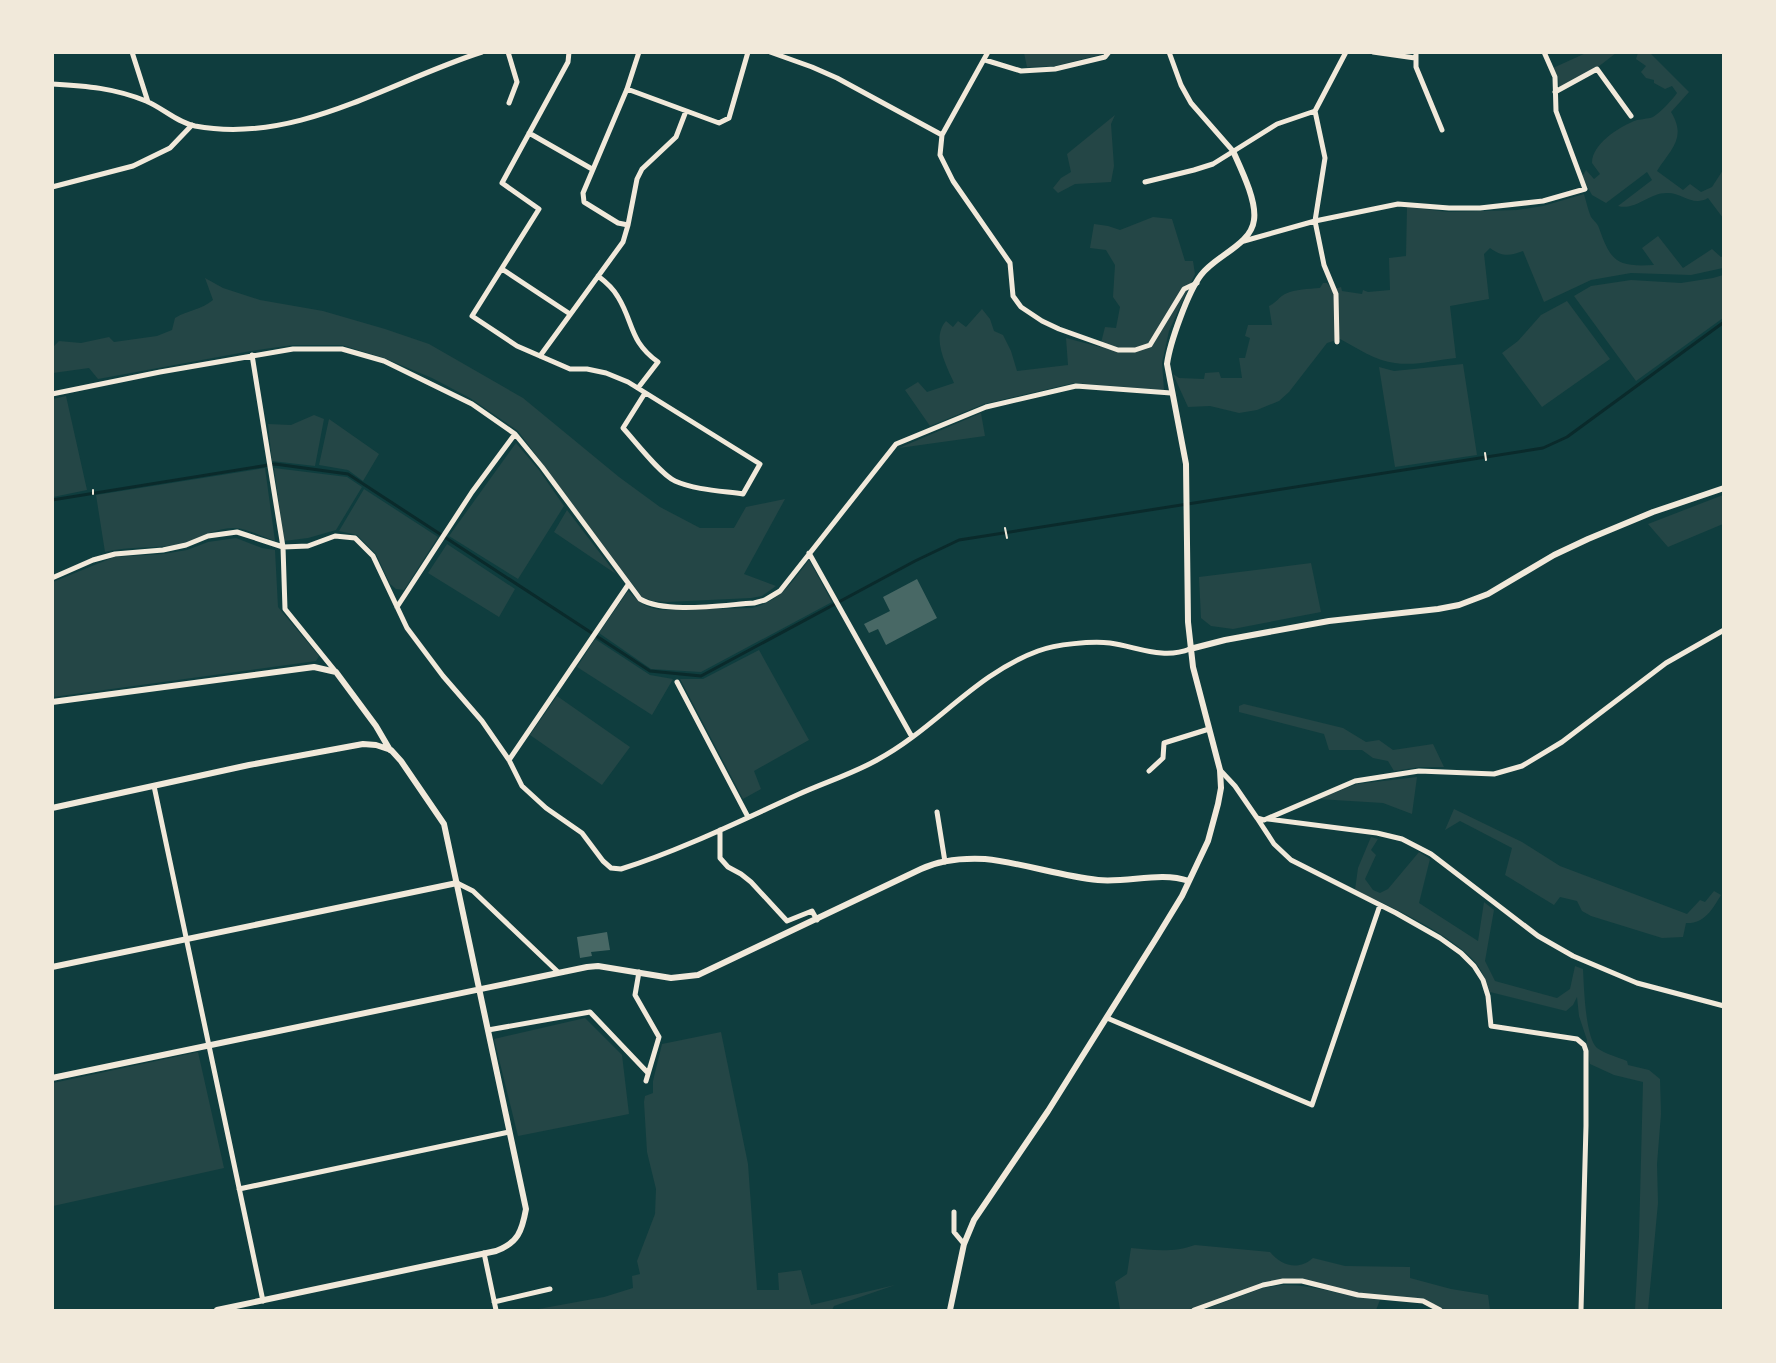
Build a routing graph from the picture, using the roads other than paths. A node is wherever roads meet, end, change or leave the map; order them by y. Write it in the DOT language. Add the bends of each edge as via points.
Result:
graph roads {
  1 [pos="132,52"];
  2 [pos="482,52"];
  3 [pos="508,52"];
  4 [pos="569,52"];
  5 [pos="639,52"];
  6 [pos="748,52"];
  7 [pos="770,52"];
  8 [pos="987,52"];
  9 [pos="1109,52"];
  10 [pos="1169,52"];
  11 [pos="1346,52"];
  12 [pos="1373,52"];
  13 [pos="1544,52"];
  14 [pos="1416,55"];
  15 [pos="985,60"];
  16 [pos="52,84"];
  17 [pos="627,89"];
  18 [pos="1555,92"];
  19 [pos="148,102"];
  20 [pos="509,103"];
  21 [pos="686,111"];
  22 [pos="1315,111"];
  23 [pos="1631,116"];
  24 [pos="192,125"];
  25 [pos="1442,130"];
  26 [pos="529,134"];
  27 [pos="942,135"];
  28 [pos="1233,151"];
  29 [pos="592,169"];
  30 [pos="1145,182"];
  31 [pos="52,187"];
  32 [pos="1315,221"];
  33 [pos="628,225"];
  34 [pos="1244,241"];
  35 [pos="502,269"];
  36 [pos="598,276"];
  37 [pos="1197,283"];
  38 [pos="570,314"];
  39 [pos="1337,342"];
  40 [pos="252,355"];
  41 [pos="540,356"];
  42 [pos="638,388"];
  43 [pos="645,393"];
  44 [pos="1171,393"];
  45 [pos="52,394"];
  46 [pos="515,434"];
  47 [pos="1724,488"];
  48 [pos="283,547"];
  49 [pos="809,553"];
  50 [pos="52,578"];
  51 [pos="628,585"];
  52 [pos="397,607"];
  53 [pos="1724,630"];
  54 [pos="1190,649"];
  55 [pos="336,672"];
  56 [pos="677,682"];
  57 [pos="52,702"];
  58 [pos="1209,729"];
  59 [pos="912,737"];
  60 [pos="391,750"];
  61 [pos="509,760"];
  62 [pos="1220,770"];
  63 [pos="1149,771"];
  64 [pos="154,786"];
  65 [pos="52,808"];
  66 [pos="937,812"];
  67 [pos="748,817"];
  68 [pos="1257,818"];
  69 [pos="1266,819"];
  70 [pos="720,830"];
  71 [pos="945,862"];
  72 [pos="1190,881"];
  73 [pos="457,883"];
  74 [pos="1380,905"];
  75 [pos="816,920"];
  76 [pos="187,939"];
  77 [pos="52,968"];
  78 [pos="558,972"];
  79 [pos="639,972"];
  80 [pos="479,988"];
  81 [pos="1724,1006"];
  82 [pos="1107,1018"];
  83 [pos="488,1029"];
  84 [pos="209,1045"];
  85 [pos="648,1073"];
  86 [pos="52,1078"];
  87 [pos="646,1081"];
  88 [pos="509,1132"];
  89 [pos="239,1190"];
  90 [pos="954,1212"];
  91 [pos="964,1244"];
  92 [pos="484,1253"];
  93 [pos="550,1289"];
  94 [pos="263,1301"];
  95 [pos="494,1302"];
  96 [pos="217,1311"];
  97 [pos="496,1311"];
  98 [pos="950,1311"];
  99 [pos="1194,1311"];
  100 [pos="1440,1311"];
  101 [pos="1581,1311"];
  1 -- 19 [label="street"];
  2 -- 24 [label="street" via="298,122 244,130"];
  3 -- 20 [label="street" via="517,81"];
  4 -- 26 [label="street" via="568,62"];
  5 -- 17 [label="street"];
  6 -- 21 [label="street" via="729,118 719,123"];
  7 -- 27 [label="street" via="837,78"];
  8 -- 15 [label="street"];
  9 -- 15 [label="street" via="1105,57 1055,69 1021,71"];
  10 -- 28 [label="street" via="1191,103"];
  11 -- 22 [label="street"];
  12 -- 14 [label="street"];
  13 -- 18 [label="street" via="1555,77"];
  14 -- 25 [label="street" via="1416,67"];
  15 -- 27 [label="street"];
  16 -- 19 [label="street" via="108,88"];
  17 -- 21 [label="street"];
  17 -- 29 [label="street"];
  18 -- 23 [label="street" via="1597,69"];
  18 -- 32 [label="street" via="1556,111 1585,189 1543,201 1480,208 1398,204"];
  19 -- 24 [label="street"];
  21 -- 33 [label="street" via="676,138 642,169"];
  22 -- 28 [label="street" via="1277,124"];
  22 -- 32 [label="street" via="1325,158"];
  24 -- 31 [label="street" via="170,148 133,166"];
  26 -- 29 [label="street"];
  26 -- 35 [label="street" via="502,183 539,209"];
  27 -- 37 [label="street" via="940,155 947,171 1010,263 1013,296 1021,307 1042,321 1118,350 1135,350 1150,345 1184,289"];
  28 -- 30 [label="street" via="1213,164"];
  28 -- 34 [label="street" via="1255,211 1253,226"];
  29 -- 33 [label="street" via="583,193 584,202"];
  32 -- 34 [label="street"];
  32 -- 39 [label="street" via="1324,265 1336,294"];
  33 -- 36 [label="street" via="623,242"];
  34 -- 37 [label="street" via="1214,260"];
  35 -- 38 [label="street"];
  35 -- 41 [label="street" via="472,316 517,346"];
  36 -- 38 [label="street"];
  36 -- 42 [label="street" via="619,298 644,351 658,362"];
  37 -- 44 [label="street" via="1169,348"];
  38 -- 41 [label="street"];
  40 -- 45 [label="street"];
  40 -- 46 [label="street" via="293,349 342,349 374,358 472,404"];
  40 -- 48 [label="street"];
  41 -- 42 [label="street" via="570,369 606,373"];
  42 -- 43 [label="street"];
  43 -- 43 [label="street" via="760,464 743,494 674,481 661,469 623,428"];
  44 -- 49 [label="street" via="1076,386 986,407 896,444"];
  44 -- 54 [label="street" via="1186,464"];
  46 -- 51 [label="street"];
  46 -- 52 [label="street"];
  47 -- 54 [label="street" via="1588,538 1488,594 1459,605 1329,621"];
  48 -- 50 [label="street" via="237,532 163,550 115,554"];
  48 -- 52 [label="street" via="308,546 334,536 355,538 373,555"];
  48 -- 55 [label="street" via="285,609"];
  49 -- 51 [label="street" via="780,591 754,603 651,605 640,600"];
  49 -- 59 [label="street"];
  51 -- 61 [label="street"];
  52 -- 61 [label="street" via="407,628"];
  53 -- 69 [label="street" via="1666,663 1562,742 1522,766 1494,774 1419,771 1354,781"];
  54 -- 58 [label="street"];
  54 -- 59 [label="street" via="1175,655 1160,654 1107,643 1041,650 1005,665"];
  55 -- 57 [label="street" via="305,667"];
  55 -- 60 [label="street"];
  56 -- 67 [label="street"];
  58 -- 62 [label="street"];
  58 -- 63 [label="street" via="1164,743 1163,758"];
  59 -- 67 [label="street" via="877,760"];
  60 -- 64 [label="street" via="356,744"];
  60 -- 73 [label="street" via="444,824"];
  61 -- 70 [label="street" via="522,786 582,833 611,868 634,865"];
  62 -- 68 [label="street"];
  62 -- 72 [label="street" via="1221,788 1213,826"];
  64 -- 65 [label="street"];
  64 -- 76 [label="street"];
  66 -- 71 [label="street"];
  67 -- 70 [label="street"];
  68 -- 69 [label="street"];
  68 -- 74 [label="street" via="1274,844 1291,860"];
  69 -- 81 [label="street" via="1402,839 1431,854 1539,936 1573,956 1637,983"];
  70 -- 75 [label="street" via="720,858 728,867 751,882 787,921 812,911"];
  71 -- 72 [label="street" via="985,859 1096,879 1122,881 1165,876"];
  71 -- 75 [label="street" via="921,869"];
  72 -- 82 [label="street"];
  73 -- 76 [label="street"];
  73 -- 78 [label="street" via="473,891"];
  73 -- 80 [label="street"];
  74 -- 82 [label="street" via="1312,1105"];
  74 -- 101 [label="street" via="1440,938 1474,966 1488,996 1491,1026 1577,1039 1584,1045"];
  75 -- 79 [label="street" via="698,975 671,978"];
  76 -- 77 [label="street"];
  76 -- 84 [label="street"];
  78 -- 79 [label="street" via="598,966"];
  78 -- 80 [label="street"];
  79 -- 85 [label="street" via="635,995 659,1037"];
  80 -- 83 [label="street"];
  80 -- 84 [label="street"];
  82 -- 91 [label="street" via="974,1220"];
  83 -- 85 [label="street" via="590,1012"];
  83 -- 88 [label="street"];
  84 -- 86 [label="street"];
  84 -- 89 [label="street"];
  85 -- 87 [label="street"];
  88 -- 89 [label="street"];
  88 -- 92 [label="street" via="525,1217 512,1244"];
  89 -- 94 [label="street"];
  90 -- 91 [label="street" via="954,1232"];
  91 -- 98 [label="street"];
  92 -- 94 [label="street"];
  92 -- 95 [label="street"];
  93 -- 95 [label="street"];
  94 -- 96 [label="street"];
  95 -- 97 [label="street"];
  99 -- 100 [label="street" via="1283,1281 1302,1281 1358,1296 1423,1301"];
}
